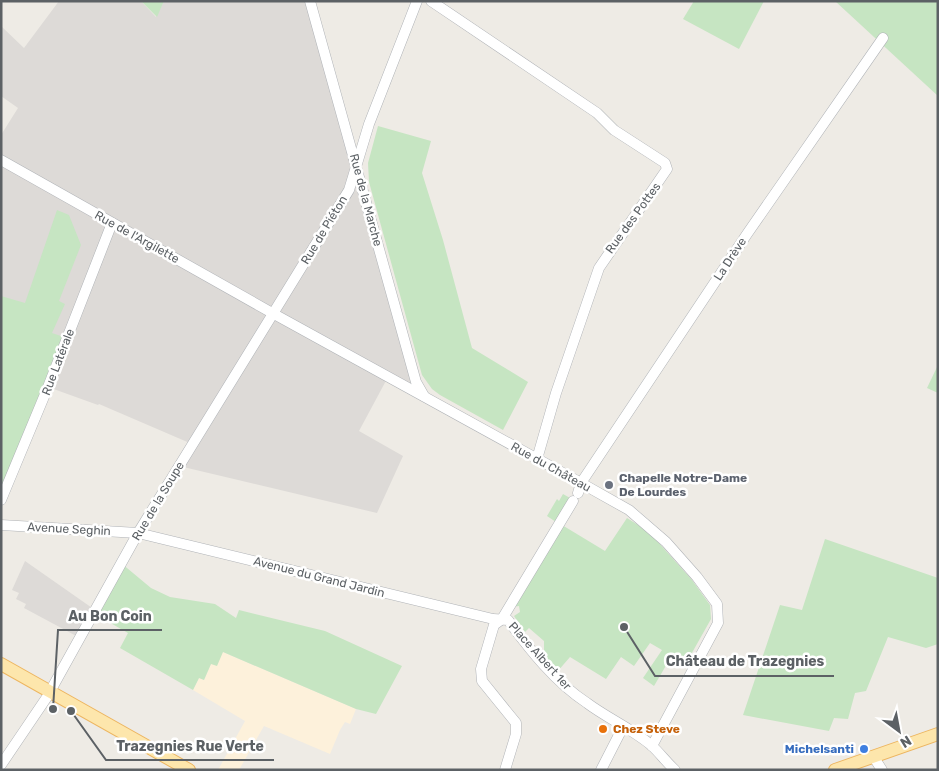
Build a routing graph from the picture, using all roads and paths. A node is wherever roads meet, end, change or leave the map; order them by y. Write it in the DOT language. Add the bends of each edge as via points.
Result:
graph roads {
  1 [pos="310,1"];
  2 [pos="417,1"];
  3 [pos="430,1"];
  4 [pos="883,38"];
  5 [pos="1,160"];
  6 [pos="356,169"];
  7 [pos="112,223"];
  8 [pos="274,314"];
  9 [pos="425,397"];
  10 [pos="537,459"];
  11 [pos="577,492"];
  12 [pos="1,500"];
  13 [pos="1,525"];
  14 [pos="138,533"];
  15 [pos="502,619"];
  16 [pos="1,664"];
  17 [pos="50,692"];
  18 [pos="622,727"];
  19 [pos="938,734"];
  20 [pos="652,746"];
  21 [pos="873,756"];
  22 [pos="1,765"];
  23 [pos="663,766"];
  24 [pos="189,770"];
  25 [pos="505,770"];
  26 [pos="601,770"];
  27 [pos="675,770"];
  28 [pos="835,770"];
  29 [pos="882,770"];
  1 -- 6 [label="street, Rue de la Marche"];
  2 -- 6 [label="street, Rue de Piéton" via="369,124"];
  3 -- 10 [label="street, Rue des Pottes" via="597,113 614,130 665,163 667,169 599,268"];
  4 -- 11 [label="street, La Drève" via="747,234"];
  5 -- 7 [label="street, Rue de l'Argilette"];
  6 -- 8 [label="street, Rue de Piéton" via="348,190"];
  6 -- 9 [label="street, Rue de la Marche" via="416,382"];
  7 -- 8 [label="street, Rue de l'Argilette"];
  7 -- 12 [label="street, Rue Latérale"];
  8 -- 9 [label="street, Rue du Château"];
  8 -- 14 [label="street, Rue de la Soupe"];
  9 -- 10 [label="street, Rue du Château"];
  10 -- 11 [label="street, Rue du Château"];
  11 -- 15 [label="street, La Drève"];
  11 -- 20 [label="street, Rue du Château" via="629,510 644,522 681,559 717,604 718,623 709,643"];
  13 -- 14 [label="street, Avenue Seghin"];
  14 -- 15 [label="street, Avenue du Grand Jardin"];
  14 -- 17 [label="street, Rue de la Soupe"];
  15 -- 18 [label="street, Place Albert 1er" via="508,620 560,682"];
  15 -- 25 [label="street, La Drève" via="494,625 480,669 482,681 516,723 516,734"];
  16 -- 17 [label="main road"];
  17 -- 22 [label="street, Rue de la Soupe"];
  17 -- 24 [label="main road"];
  18 -- 20 [label="street, Place Albert 1er"];
  18 -- 26 [label="street"];
  19 -- 21 [label="main road"];
  20 -- 23 [label="street, Place Albert 1er"];
  21 -- 28 [label="main road"];
  21 -- 29 [label="street"];
  23 -- 27 [label="street, Place Albert 1er"];
}
